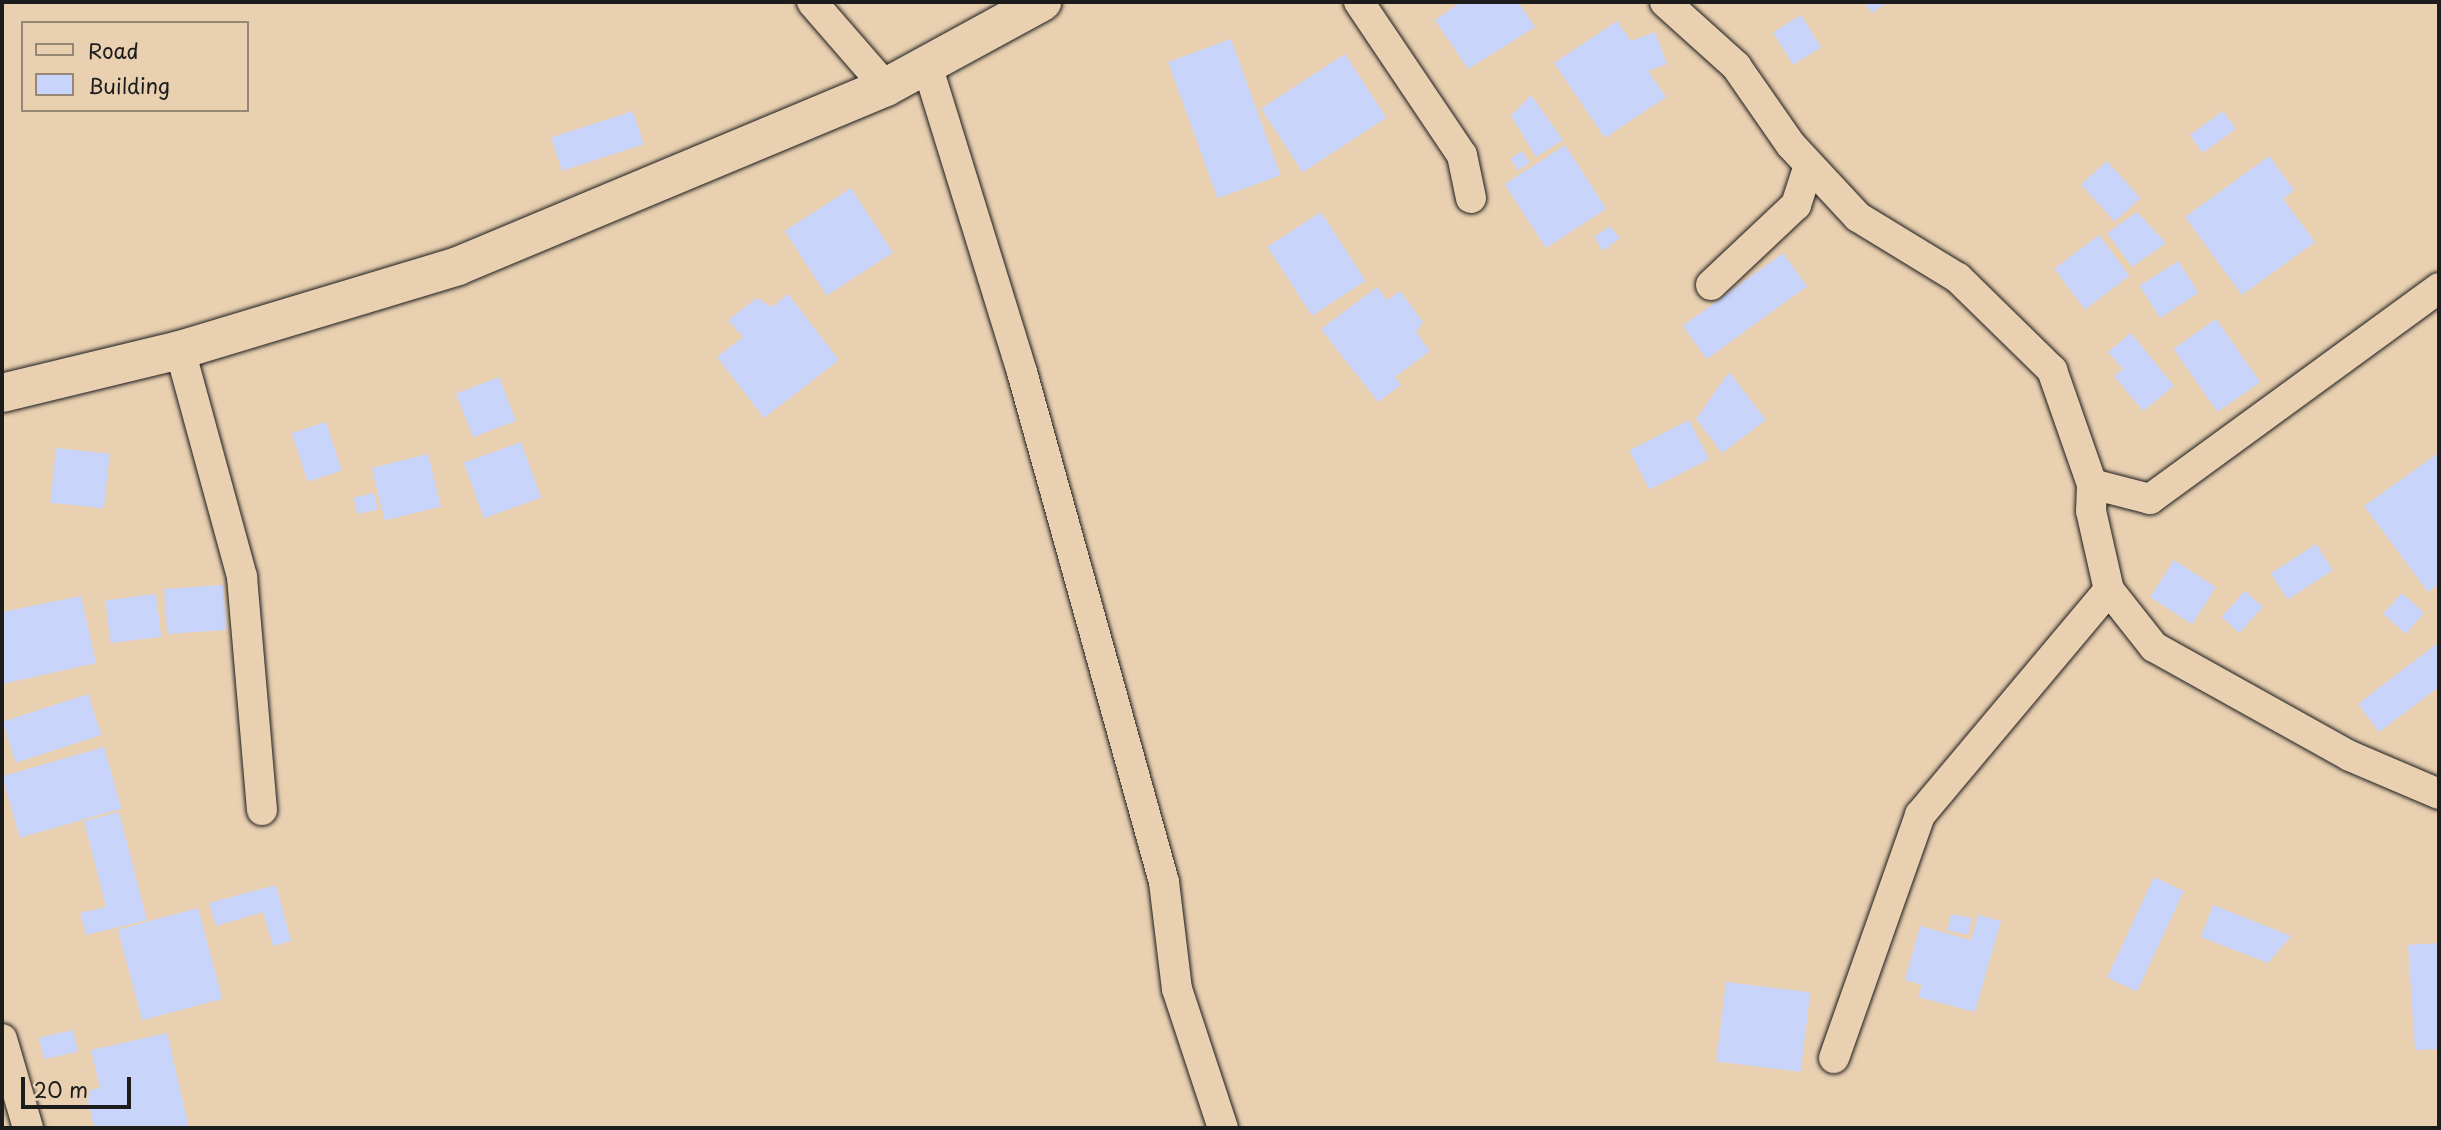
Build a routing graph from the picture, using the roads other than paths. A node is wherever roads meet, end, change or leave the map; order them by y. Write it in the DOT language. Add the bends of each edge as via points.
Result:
graph roads {
  1 [pos="811,2"];
  2 [pos="1042,2"];
  3 [pos="1359,2"];
  4 [pos="1665,2"];
  5 [pos="927,65"];
  6 [pos="886,88"];
  7 [pos="1809,165"];
  8 [pos="1471,198"];
  9 [pos="1711,285"];
  10 [pos="2439,288"];
  11 [pos="180,350"];
  12 [pos="2,393"];
  13 [pos="2092,484"];
  14 [pos="2109,590"];
  15 [pos="2439,794"];
  16 [pos="262,810"];
  17 [pos="2,1039"];
  18 [pos="1834,1058"];
  19 [pos="29,1128"];
  20 [pos="1223,1128"];
  1 -- 6 [label="street"];
  2 -- 5 [label="street"];
  3 -- 8 [label="street" via="1462,155"];
  4 -- 7 [label="street" via="1736,66"];
  5 -- 6 [label="street"];
  5 -- 20 [label="street" via="1022,372 1146,815 1164,883 1177,989"];
  6 -- 11 [label="street" via="458,267"];
  7 -- 9 [label="street" via="1796,205"];
  7 -- 13 [label="street" via="1858,217 1958,278 2052,370"];
  10 -- 13 [label="street" via="2150,499"];
  11 -- 12 [label="street"];
  11 -- 16 [label="street" via="242,577"];
  13 -- 14 [label="street" via="2091,511"];
  14 -- 15 [label="street" via="2154,647 2350,756"];
  14 -- 18 [label="street" via="1920,815"];
  17 -- 19 [label="street"];
}
